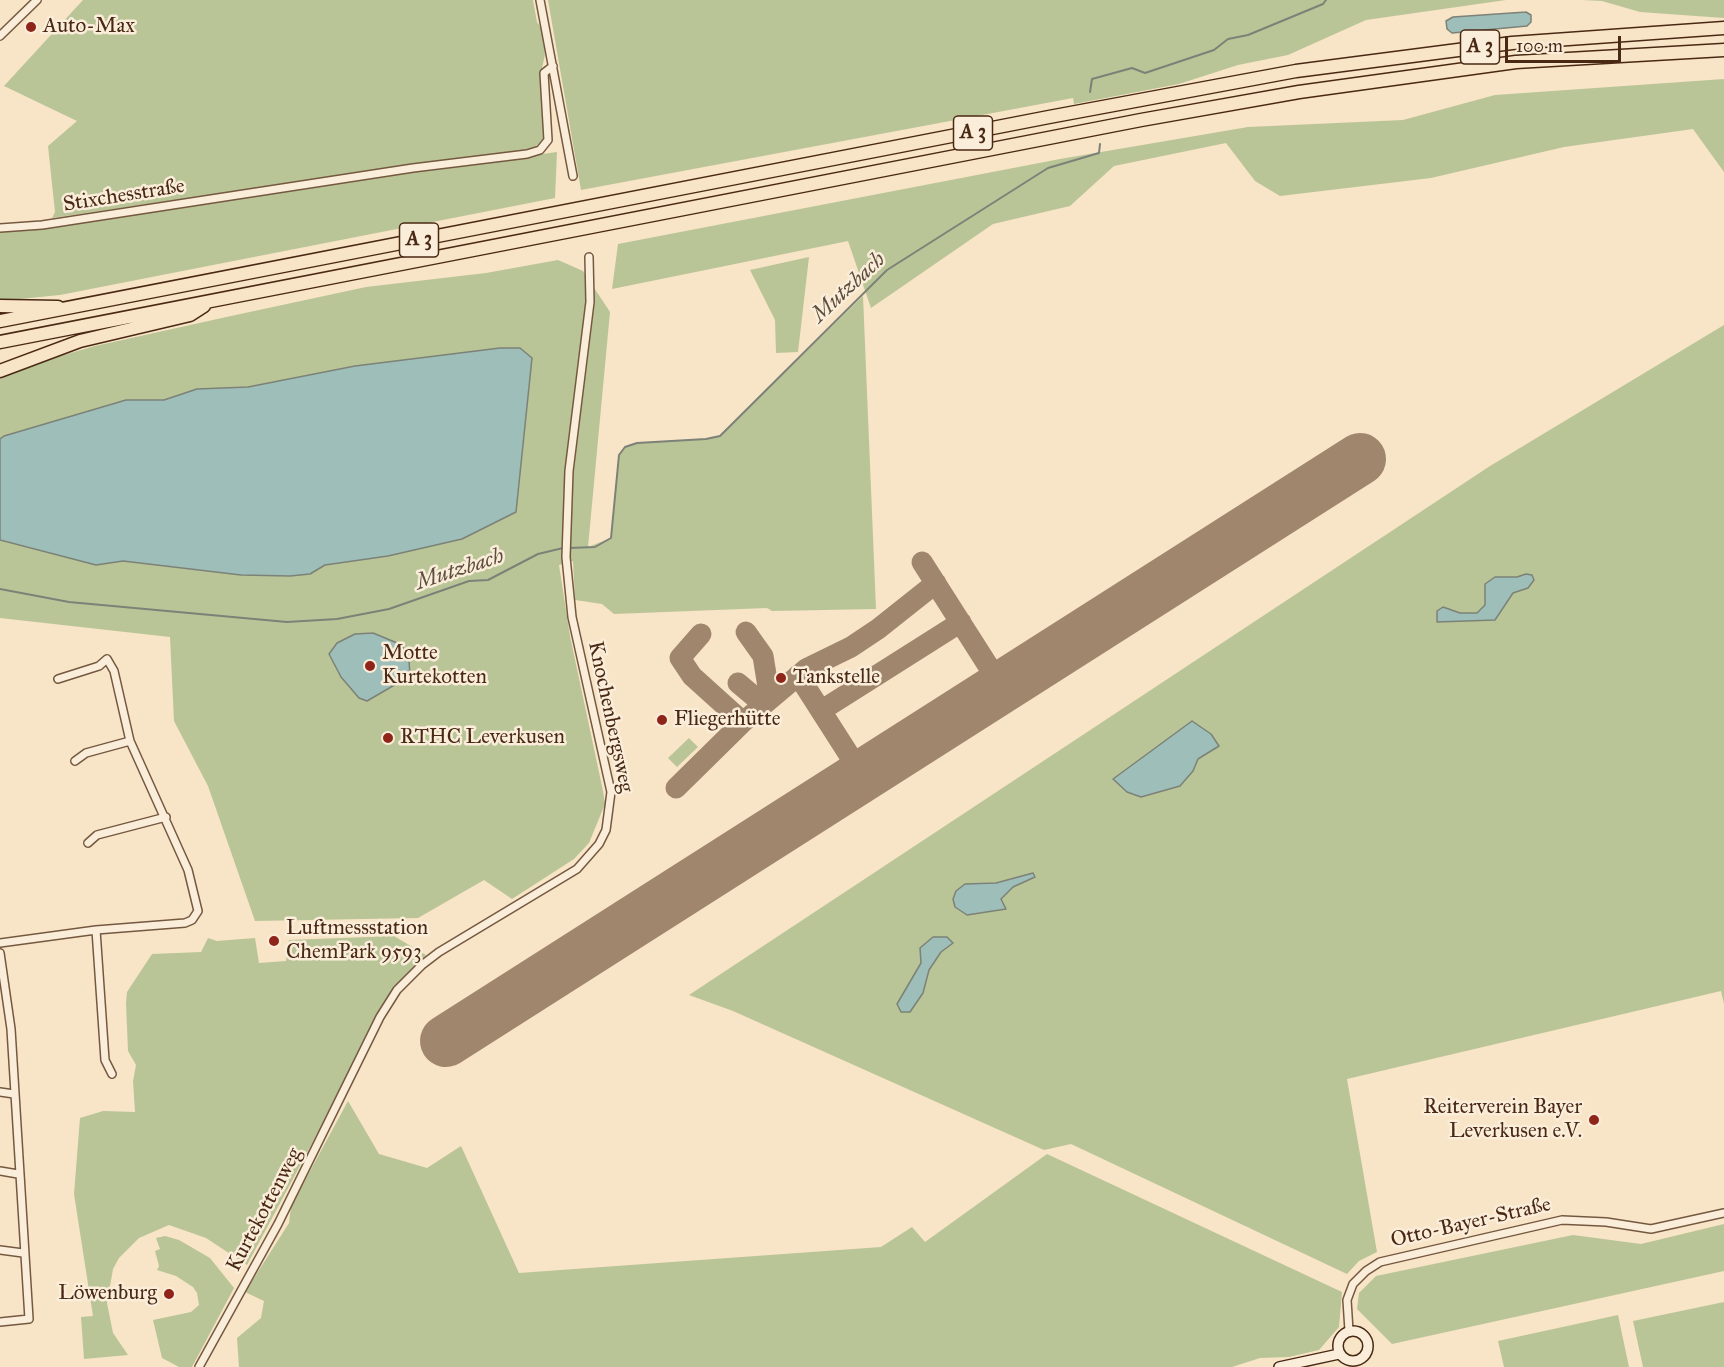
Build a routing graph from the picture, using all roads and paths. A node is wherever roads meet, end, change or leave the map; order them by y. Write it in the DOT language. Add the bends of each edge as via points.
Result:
graph roads {
  1 [pos="37,0"];
  2 [pos="540,0"];
  3 [pos="1724,28"];
  4 [pos="0,36"];
  5 [pos="1724,50"];
  6 [pos="553,66"];
  7 [pos="573,176"];
  8 [pos="0,228"];
  9 [pos="589,257"];
  10 [pos="210,303"];
  11 [pos="0,306"];
  12 [pos="68,308"];
  13 [pos="0,321"];
  14 [pos="0,342"];
  15 [pos="0,370"];
  16 [pos="57,679"];
  17 [pos="130,741"];
  18 [pos="75,760"];
  19 [pos="166,817"];
  20 [pos="88,843"];
  21 [pos="96,930"];
  22 [pos="0,943"];
  23 [pos="0,953"];
  24 [pos="356,1068"];
  25 [pos="112,1074"];
  26 [pos="0,1092"];
  27 [pos="14,1094"];
  28 [pos="0,1171"];
  29 [pos="18,1174"];
  30 [pos="1724,1213"];
  31 [pos="0,1250"];
  32 [pos="23,1253"];
  33 [pos="0,1322"];
  34 [pos="1349,1331"];
  35 [pos="1339,1354"];
  36 [pos="1365,1357"];
  37 [pos="199,1367"];
  38 [pos="1280,1367"];
  39 [pos="1370,1367"];
  1 -- 4 [label="street"];
  2 -- 6 [label="street"];
  3 -- 12 [label="highway, A 3" via="1512,43 1296,71"];
  5 -- 10 [label="highway, A 3" via="1516,62 1299,92"];
  6 -- 7 [label="street"];
  6 -- 8 [label="street, Stixchesstraße" via="544,73 549,135 540,150 527,154"];
  9 -- 24 [label="street, Knochenbergsweg" via="590,302 572,430 566,557 572,617 611,792 606,830 577,869 422,965 380,1017"];
  10 -- 14 [label="highway, A 3"];
  10 -- 15 [label="highway" via="190,315 80,341"];
  11 -- 12 [label="highway" via="40,304"];
  12 -- 13 [label="highway, A 3"];
  16 -- 17 [label="street" via="99,666 107,659 114,671"];
  17 -- 18 [label="street" via="86,753"];
  17 -- 19 [label="street"];
  19 -- 20 [label="street" via="97,836"];
  19 -- 21 [label="street" via="188,870 198,911 185,923"];
  21 -- 22 [label="street"];
  21 -- 25 [label="street" via="105,1060"];
  23 -- 27 [label="street" via="11,1029"];
  24 -- 37 [label="street, Kurtekottenweg" via="278,1224"];
  26 -- 27 [label="street"];
  27 -- 29 [label="street"];
  28 -- 29 [label="street"];
  29 -- 32 [label="street"];
  30 -- 34 [label="street, Otto-Bayer-Straße" via="1651,1229 1562,1220 1380,1262 1353,1284 1347,1300"];
  31 -- 32 [label="street"];
  32 -- 33 [label="street" via="29,1319"];
  34 -- 35 [label="street" via="1338,1342"];
  34 -- 36 [label="street" via="1365,1337"];
  35 -- 36 [label="street" via="1354,1361"];
  35 -- 38 [label="street"];
  36 -- 39 [label="street"];
}
